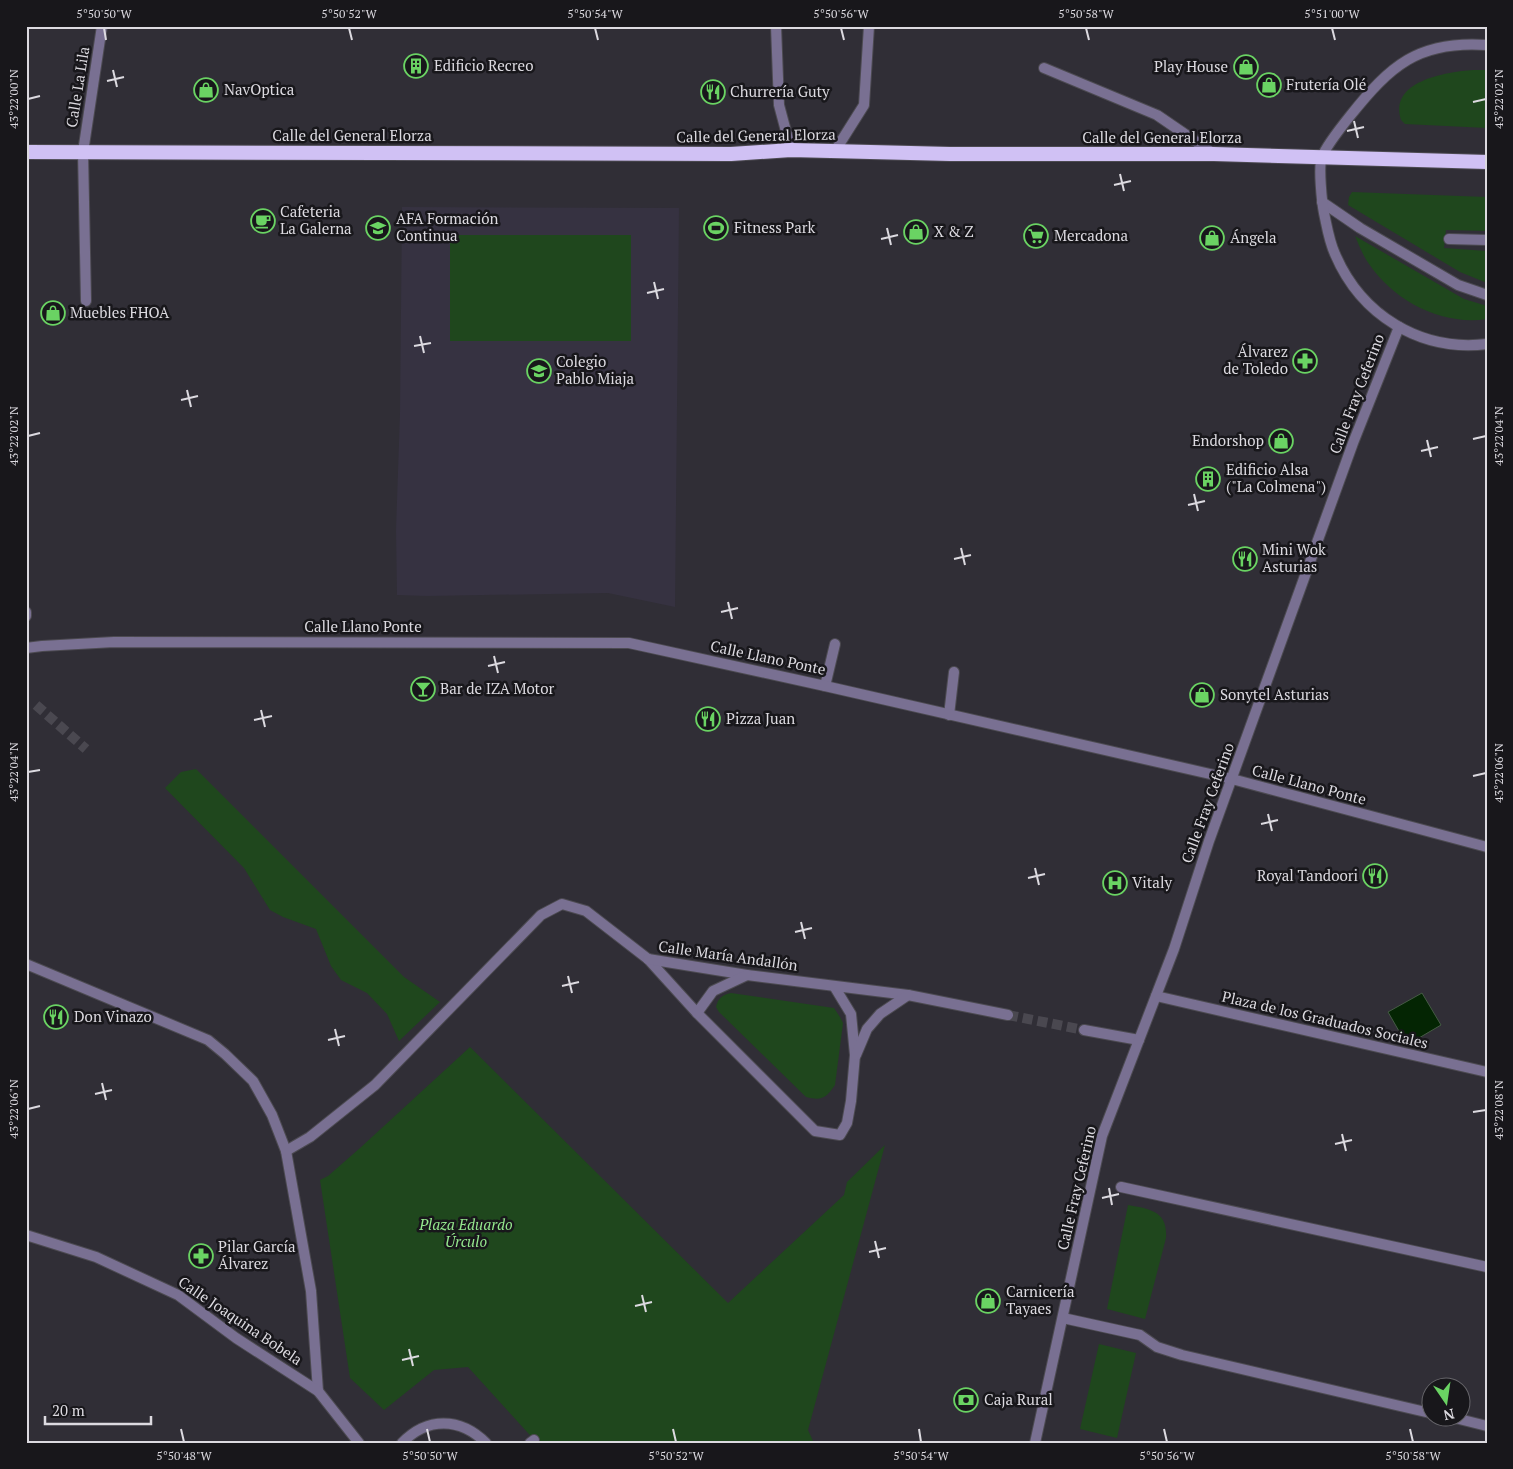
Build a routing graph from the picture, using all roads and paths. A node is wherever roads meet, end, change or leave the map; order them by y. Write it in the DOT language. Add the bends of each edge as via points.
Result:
graph roads {
  1 [pos="102,26"];
  2 [pos="776,26"];
  3 [pos="869,26"];
  4 [pos="1487,45"];
  5 [pos="1044,68"];
  6 [pos="791,150"];
  7 [pos="835,151"];
  8 [pos="26,152"];
  9 [pos="83,152"];
  10 [pos="1214,154"];
  11 [pos="1321,158"];
  12 [pos="1487,162"];
  13 [pos="1322,202"];
  14 [pos="1450,239"];
  15 [pos="1487,240"];
  16 [pos="1487,295"];
  17 [pos="86,301"];
  18 [pos="1399,327"];
  19 [pos="1487,344"];
  20 [pos="26,612"];
  21 [pos="26,616"];
  22 [pos="835,644"];
  23 [pos="26,648"];
  24 [pos="954,672"];
  25 [pos="825,686"];
  26 [pos="949,715"];
  27 [pos="1232,780"];
  28 [pos="1487,847"];
  29 [pos="648,959"];
  30 [pos="26,964"];
  31 [pos="747,975"];
  32 [pos="834,986"];
  33 [pos="908,995"];
  34 [pos="1156,996"];
  35 [pos="697,1013"];
  36 [pos="1008,1015"];
  37 [pos="1084,1030"];
  38 [pos="1139,1040"];
  39 [pos="856,1055"];
  40 [pos="1487,1072"];
  41 [pos="286,1151"];
  42 [pos="1121,1187"];
  43 [pos="26,1235"];
  44 [pos="1487,1266"];
  45 [pos="1063,1318"];
  46 [pos="318,1391"];
  47 [pos="1420,1411"];
  48 [pos="1470,1422"];
  49 [pos="1487,1426"];
  50 [pos="359,1443"];
  51 [pos="402,1443"];
  52 [pos="486,1443"];
  53 [pos="1035,1443"];
  1 -- 9 [label="street, Calle La Lila"];
  2 -- 6 [label="street" via="779,105"];
  3 -- 7 [label="street" via="864,105"];
  4 -- 11 [label="street" via="1456,44 1429,50 1403,61 1382,77 1363,99"];
  5 -- 10 [label="street" via="1157,115"];
  6 -- 7 [label="highway, Calle del General Elorza"];
  6 -- 9 [label="highway, Calle del General Elorza" via="731,154"];
  7 -- 10 [label="highway, Calle del General Elorza"];
  8 -- 9 [label="highway, Calle del General Elorza"];
  9 -- 17 [label="street, Calle La Lila"];
  10 -- 11 [label="highway, Calle del General Elorza"];
  11 -- 12 [label="highway, Calle del General Elorza"];
  11 -- 13 [label="street"];
  13 -- 16 [label="street" via="1458,285"];
  13 -- 18 [label="street" via="1332,245 1343,271 1365,302"];
  14 -- 15 [label="street"];
  18 -- 19 [label="street" via="1424,339"];
  18 -- 27 [label="street, Calle Fray Ceferino"];
  20 -- 21 [label="street"];
  22 -- 25 [label="street"];
  23 -- 25 [label="street, Calle Llano Ponte" via="114,642 629,643"];
  24 -- 26 [label="street"];
  25 -- 26 [label="street, Calle Llano Ponte"];
  26 -- 27 [label="street, Calle Llano Ponte"];
  27 -- 28 [label="street, Calle Llano Ponte"];
  27 -- 34 [label="street, Calle Fray Ceferino"];
  29 -- 31 [label="street, Calle María Andallón"];
  29 -- 35 [label="street"];
  29 -- 41 [label="street, Calle María Andallón" via="586,911 562,904 541,915 374,1085 310,1137"];
  30 -- 41 [label="street" via="208,1040 252,1081 272,1115"];
  31 -- 32 [label="street, Calle María Andallón"];
  31 -- 35 [label="street" via="713,991"];
  32 -- 33 [label="street, Calle María Andallón"];
  32 -- 39 [label="street" via="851,1014"];
  33 -- 36 [label="street, Calle María Andallón"];
  33 -- 39 [label="street" via="880,1014 867,1029"];
  34 -- 38 [label="street, Calle Fray Ceferino"];
  34 -- 40 [label="street, Plaza de los Graduados Sociales"];
  35 -- 39 [label="street" via="815,1131 840,1135 847,1123"];
  37 -- 38 [label="street"];
  38 -- 45 [label="street, Calle Fray Ceferino" via="1102,1136"];
  41 -- 46 [label="street" via="311,1291"];
  42 -- 44 [label="street"];
  43 -- 46 [label="street, Calle Joaquina Bobela" via="96,1257 178,1295 236,1338"];
  45 -- 47 [label="street" via="1140,1336 1157,1347 1182,1355"];
  45 -- 53 [label="street, Calle Fray Ceferino"];
  46 -- 50 [label="street, Calle Joaquina Bobela"];
  48 -- 49 [label="street"];
  51 -- 52 [label="street" via="429,1424 450,1423 466,1428"];
}
